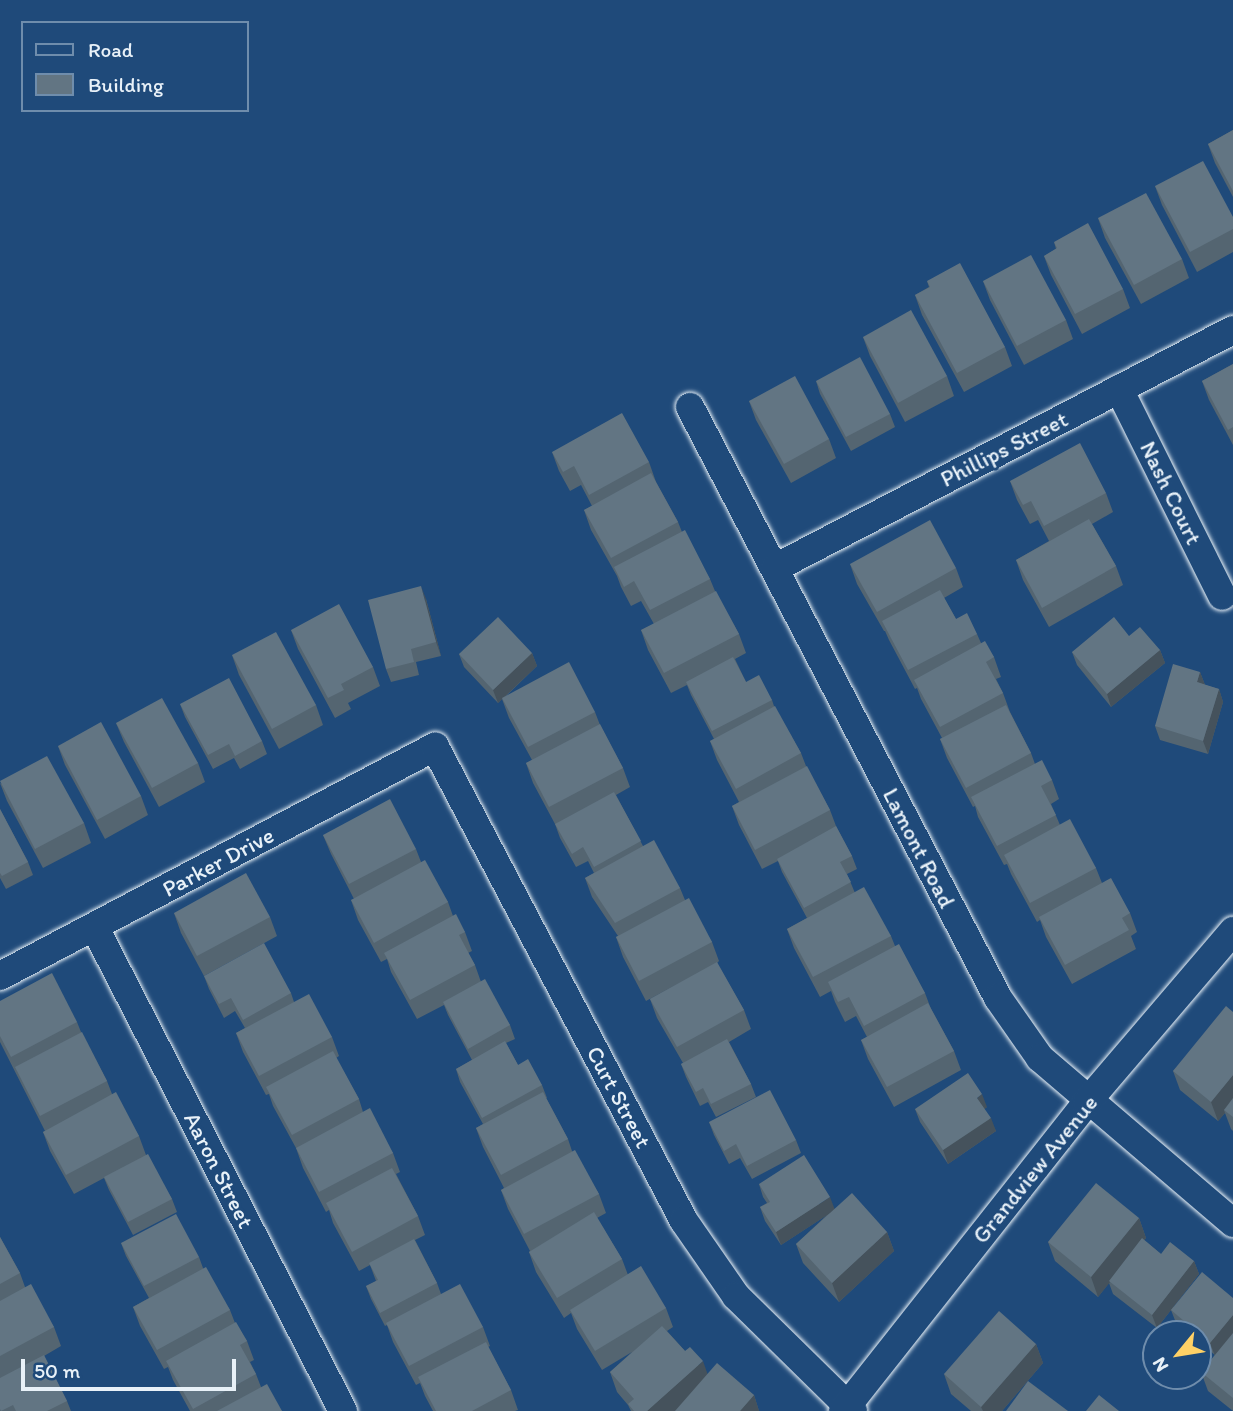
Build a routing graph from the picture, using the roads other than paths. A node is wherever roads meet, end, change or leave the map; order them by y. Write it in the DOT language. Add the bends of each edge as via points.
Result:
graph roads {
  1 [pos="1233,330"];
  2 [pos="1119,389"];
  3 [pos="690,407"];
  4 [pos="775,568"];
  5 [pos="1222,596"];
  6 [pos="435,747"];
  7 [pos="95,928"];
  8 [pos="1233,931"];
  9 [pos="0,976"];
  10 [pos="1087,1102"];
  11 [pos="1233,1223"];
  12 [pos="848,1409"];
  13 [pos="343,1411"];
  1 -- 2 [label="street, Phillips Street"];
  2 -- 4 [label="street, Phillips Street"];
  2 -- 5 [label="street, Nash Court"];
  3 -- 4 [label="street, Lamont Road"];
  4 -- 10 [label="street, Lamont Road" via="998,998 1040,1058"];
  6 -- 7 [label="street, Parker Drive"];
  6 -- 12 [label="street, Curt Street" via="684,1221 736,1296"];
  7 -- 9 [label="street, Parker Drive"];
  7 -- 13 [label="street, Aaron Street"];
  8 -- 10 [label="street, Grandview Avenue"];
  10 -- 11 [label="street, Lamont Road"];
  10 -- 12 [label="street, Grandview Avenue"];
}
